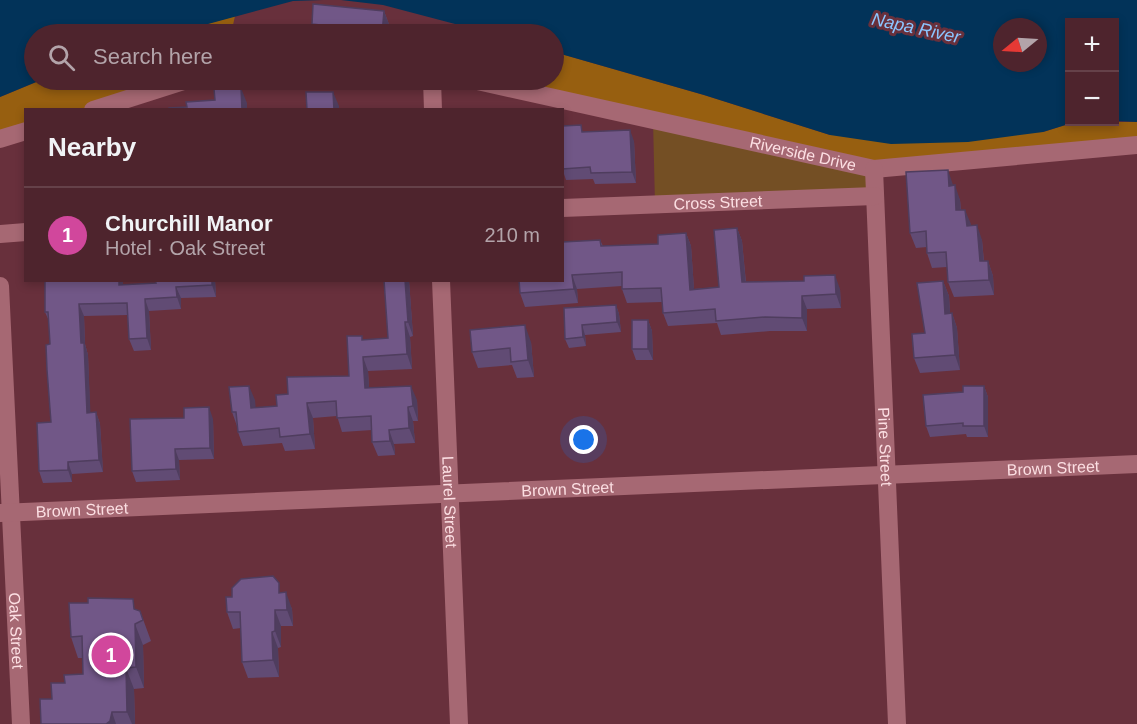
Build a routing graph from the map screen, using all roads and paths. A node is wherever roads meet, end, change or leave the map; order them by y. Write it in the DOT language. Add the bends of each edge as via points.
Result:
graph roads {
  1 [pos="156,90"];
  2 [pos="432,90"];
  3 [pos="518,90"];
  4 [pos="99,108"];
  5 [pos="433,108"];
  6 [pos="24,132"];
  7 [pos="0,139"];
  8 [pos="1137,145"];
  9 [pos="874,169"];
  10 [pos="875,196"];
  11 [pos="564,208"];
  12 [pos="24,232"];
  13 [pos="0,234"];
  14 [pos="441,282"];
  15 [pos="0,286"];
  16 [pos="1137,464"];
  17 [pos="887,474"];
  18 [pos="450,494"];
  19 [pos="6,512"];
  20 [pos="21,724"];
  21 [pos="459,724"];
  22 [pos="897,724"];
  1 -- 4 [label="street"];
  2 -- 5 [label="street"];
  3 -- 9 [label="street, Riverside Drive"];
  6 -- 7 [label="street"];
  8 -- 9 [label="street, Riverside Drive"];
  9 -- 10 [label="street, Pine Street"];
  10 -- 11 [label="street, Cross Street"];
  10 -- 17 [label="street, Pine Street"];
  12 -- 13 [label="street"];
  14 -- 18 [label="street, Laurel Street"];
  15 -- 19 [label="street, Oak Street"];
  16 -- 17 [label="street, Brown Street"];
  17 -- 18 [label="street, Brown Street"];
  17 -- 22 [label="street, Pine Street"];
  18 -- 19 [label="street, Brown Street"];
  18 -- 21 [label="street, Laurel Street"];
  19 -- 20 [label="street, Oak Street"];
}
